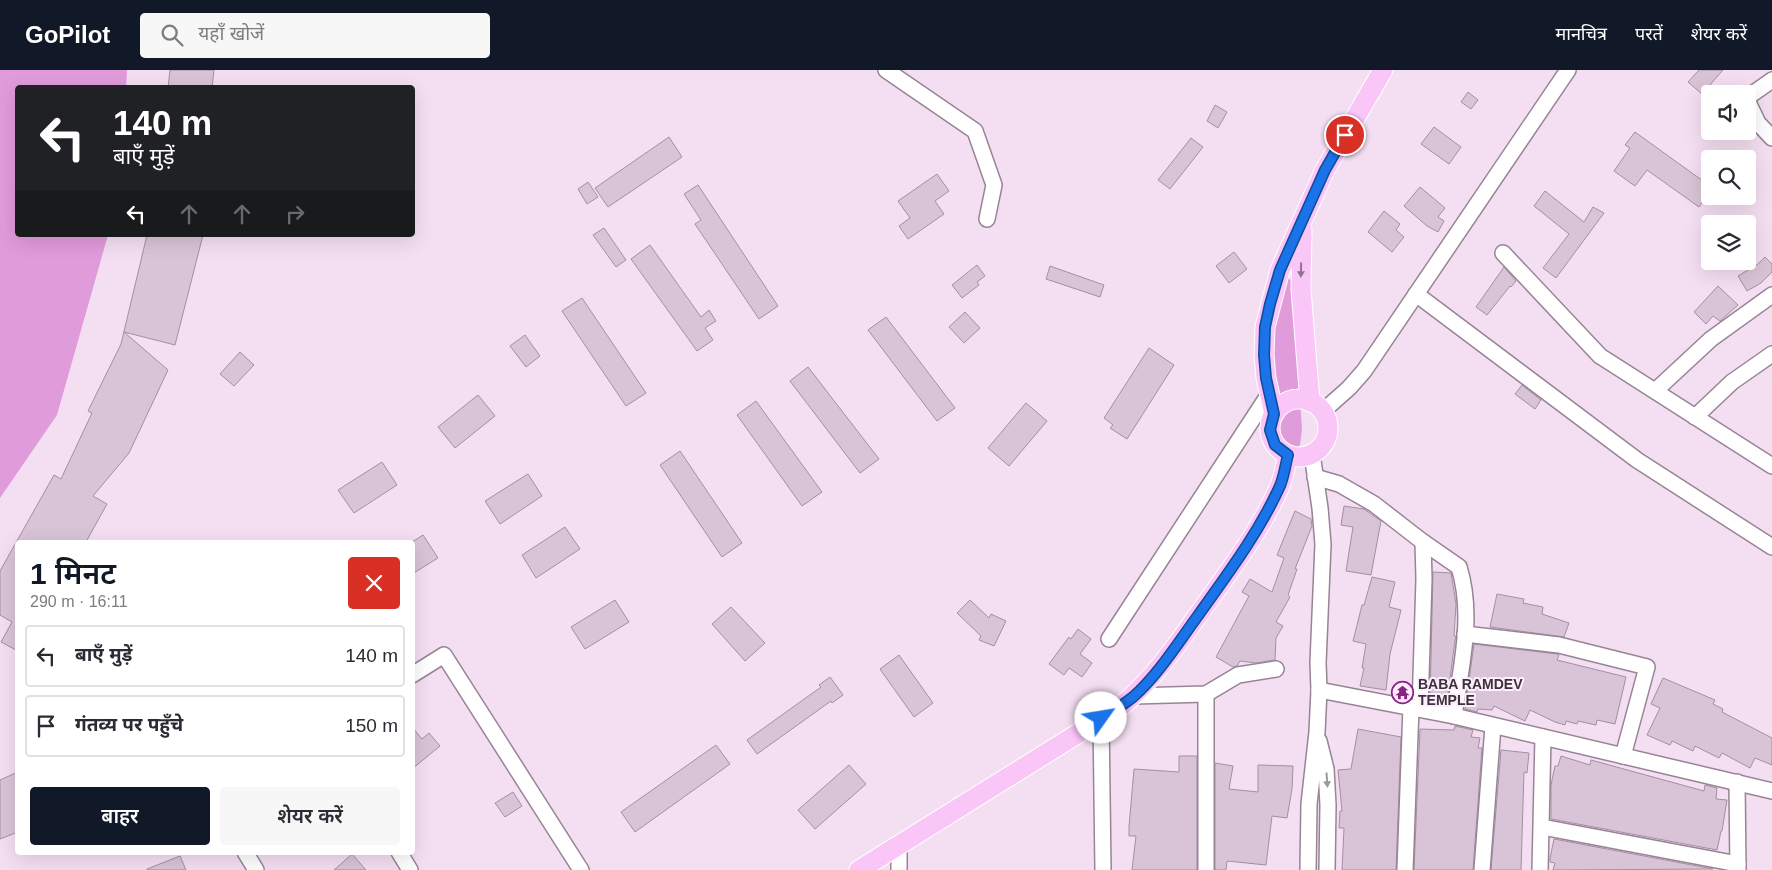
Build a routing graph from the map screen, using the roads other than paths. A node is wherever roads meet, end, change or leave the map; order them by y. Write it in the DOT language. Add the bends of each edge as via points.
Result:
graph roads {
  1 [pos="886,70"];
  2 [pos="1383,70"];
  3 [pos="1568,70"];
  4 [pos="1772,80"];
  5 [pos="1756,91"];
  6 [pos="1756,119"];
  7 [pos="1772,138"];
  8 [pos="987,219"];
  9 [pos="1302,221"];
  10 [pos="1502,253"];
  11 [pos="1416,294"];
  12 [pos="1772,295"];
  13 [pos="1772,354"];
  14 [pos="1655,391"];
  15 [pos="1269,394"];
  16 [pos="1316,407"];
  17 [pos="1274,414"];
  18 [pos="1695,417"];
  19 [pos="1312,454"];
  20 [pos="1288,455"];
  21 [pos="1772,466"];
  22 [pos="1315,478"];
  23 [pos="1423,542"];
  24 [pos="1772,547"];
  25 [pos="1465,634"];
  26 [pos="1110,639"];
  27 [pos="1276,669"];
  28 [pos="415,673"];
  29 [pos="1319,690"];
  30 [pos="1206,694"];
  31 [pos="1134,696"];
  32 [pos="1416,708"];
  33 [pos="1454,716"];
  34 [pos="1101,718"];
  35 [pos="1493,726"];
  36 [pos="1317,732"];
  37 [pos="1543,738"];
  38 [pos="1623,756"];
  39 [pos="1737,782"];
  40 [pos="1772,790"];
  41 [pos="1542,827"];
  42 [pos="899,846"];
  43 [pos="247,855"];
  44 [pos="401,855"];
  45 [pos="1738,867"];
  46 [pos="256,870"];
  47 [pos="410,870"];
  48 [pos="581,870"];
  49 [pos="859,870"];
  50 [pos="899,870"];
  51 [pos="1103,870"];
  52 [pos="1206,870"];
  53 [pos="1308,870"];
  54 [pos="1327,870"];
  55 [pos="1405,870"];
  56 [pos="1482,870"];
  57 [pos="1540,870"];
  1 -- 8 [label="street" via="975,131 994,185"];
  2 -- 9 [label="main road" via="1325,170"];
  3 -- 11 [label="street"];
  4 -- 5 [label="street"];
  6 -- 7 [label="street"];
  9 -- 15 [label="main road" via="1280,270 1265,327 1264,355"];
  9 -- 16 [label="main road, one-way" via="1301,290"];
  10 -- 14 [label="street" via="1600,356"];
  11 -- 16 [label="street" via="1349,388"];
  11 -- 24 [label="street" via="1637,460"];
  12 -- 14 [label="street" via="1711,339"];
  13 -- 18 [label="street" via="1732,382"];
  14 -- 18 [label="street"];
  15 -- 17 [label="main road"];
  15 -- 26 [label="street"];
  16 -- 17 [label="main road" via="1302,400 1286,403"];
  16 -- 19 [label="main road" via="1326,419 1327,435"];
  17 -- 20 [label="main road" via="1270,430 1272,438"];
  18 -- 21 [label="street"];
  19 -- 20 [label="main road" via="1304,457"];
  19 -- 22 [label="street"];
  20 -- 31 [label="main road" via="1280,486 1266,515 1187,631"];
  22 -- 23 [label="street" via="1339,484 1374,504"];
  22 -- 29 [label="street" via="1323,544"];
  23 -- 25 [label="street" via="1459,567 1466,593"];
  23 -- 32 [label="street" via="1424,578"];
  25 -- 33 [label="street"];
  25 -- 38 [label="street" via="1559,646 1647,667"];
  27 -- 30 [label="street" via="1238,675"];
  28 -- 48 [label="street" via="444,655"];
  29 -- 32 [label="street"];
  29 -- 36 [label="street"];
  30 -- 31 [label="street"];
  30 -- 52 [label="street"];
  31 -- 34 [label="main road"];
  32 -- 33 [label="street"];
  32 -- 55 [label="street"];
  33 -- 35 [label="street"];
  34 -- 42 [label="main road"];
  34 -- 51 [label="street"];
  35 -- 37 [label="street"];
  35 -- 56 [label="street"];
  36 -- 53 [label="street" via="1309,804"];
  36 -- 54 [label="street, one-way" via="1326,768"];
  37 -- 38 [label="street"];
  37 -- 41 [label="street"];
  38 -- 39 [label="street"];
  39 -- 40 [label="street"];
  39 -- 45 [label="street"];
  41 -- 45 [label="street"];
  41 -- 57 [label="street"];
  42 -- 49 [label="main road"];
  42 -- 50 [label="street"];
  43 -- 46 [label="street"];
  44 -- 47 [label="street"];
}
